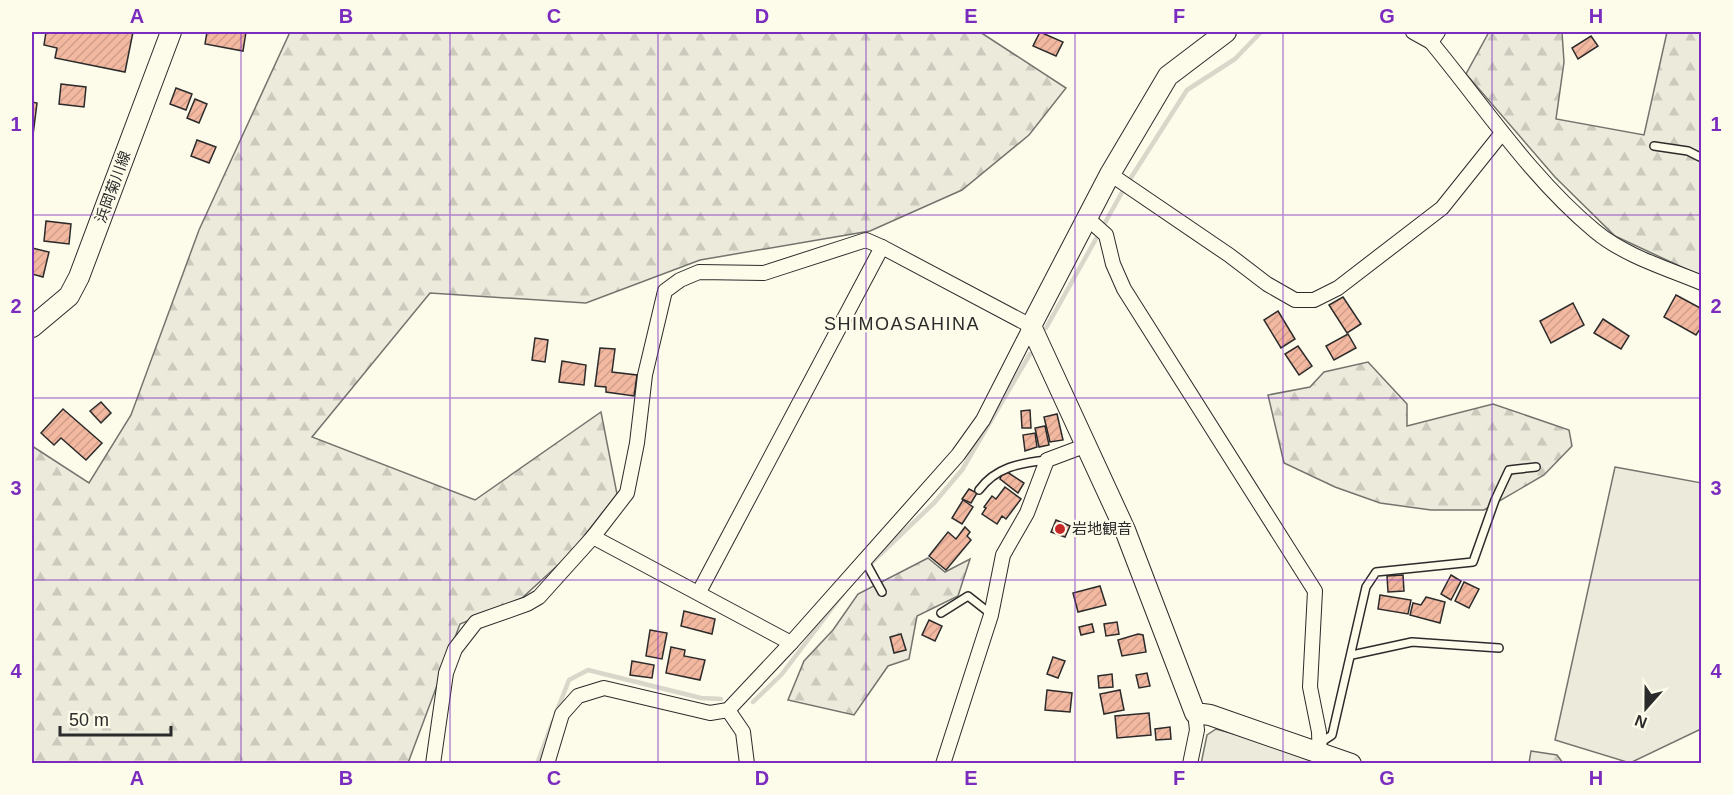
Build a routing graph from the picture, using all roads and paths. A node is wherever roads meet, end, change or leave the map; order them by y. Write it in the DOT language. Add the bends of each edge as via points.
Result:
graph roads {
  1 [pos="171,32"];
  2 [pos="1226,32"];
  3 [pos="1413,32"];
  4 [pos="1434,37"];
  5 [pos="1502,133"];
  6 [pos="1654,146"];
  7 [pos="1701,158"];
  8 [pos="1114,177"];
  9 [pos="1091,221"];
  10 [pos="882,247"];
  11 [pos="1701,283"];
  12 [pos="1031,326"];
  13 [pos="32,327"];
  14 [pos="1087,445"];
  15 [pos="1047,460"];
  16 [pos="1536,467"];
  17 [pos="979,490"];
  18 [pos="593,537"];
  19 [pos="867,564"];
  20 [pos="699,592"];
  21 [pos="882,592"];
  22 [pos="941,613"];
  23 [pos="991,614"];
  24 [pos="791,643"];
  25 [pos="1499,648"];
  26 [pos="1352,655"];
  27 [pos="728,710"];
  28 [pos="1195,713"];
  29 [pos="1320,753"];
  30 [pos="433,764"];
  31 [pos="547,764"];
  32 [pos="747,764"];
  33 [pos="943,764"];
  34 [pos="1190,764"];
  35 [pos="1350,764"];
  1 -- 13 [label="street, 浜岡菊川線" via="79,277 69,296"];
  2 -- 8 [label="street" via="1168,76"];
  3 -- 4 [label="street"];
  4 -- 5 [label="street"];
  5 -- 8 [label="street" via="1442,208 1338,288 1314,300 1295,300 1267,284"];
  5 -- 11 [label="street" via="1596,232 1626,251"];
  6 -- 7 [label="lane" via="1688,151"];
  8 -- 9 [label="street"];
  9 -- 12 [label="street"];
  9 -- 29 [label="street" via="1106,235 1124,289 1315,591 1310,687"];
  10 -- 12 [label="street"];
  10 -- 18 [label="street" via="866,240 764,273 699,272 665,291 645,375 627,493"];
  10 -- 20 [label="street"];
  12 -- 14 [label="street"];
  12 -- 19 [label="street" via="983,420"];
  14 -- 15 [label="street"];
  14 -- 28 [label="street" via="1125,530"];
  15 -- 17 [label="lane" via="1017,464 989,476"];
  15 -- 23 [label="street" via="1027,513 1003,555"];
  16 -- 26 [label="lane" via="1509,470 1473,562 1376,572 1366,587"];
  18 -- 20 [label="street"];
  18 -- 30 [label="street" via="539,597 476,622 455,649 446,673"];
  19 -- 21 [label="lane"];
  19 -- 24 [label="street"];
  20 -- 24 [label="street"];
  22 -- 23 [label="lane" via="968,596"];
  23 -- 33 [label="street"];
  24 -- 27 [label="street"];
  25 -- 26 [label="lane" via="1412,642"];
  26 -- 29 [label="lane" via="1332,735"];
  27 -- 31 [label="street" via="710,713 604,688 578,696 562,714"];
  27 -- 32 [label="street" via="743,732"];
  28 -- 29 [label="street"];
  28 -- 34 [label="street" via="1197,730"];
  29 -- 35 [label="street"];
}
